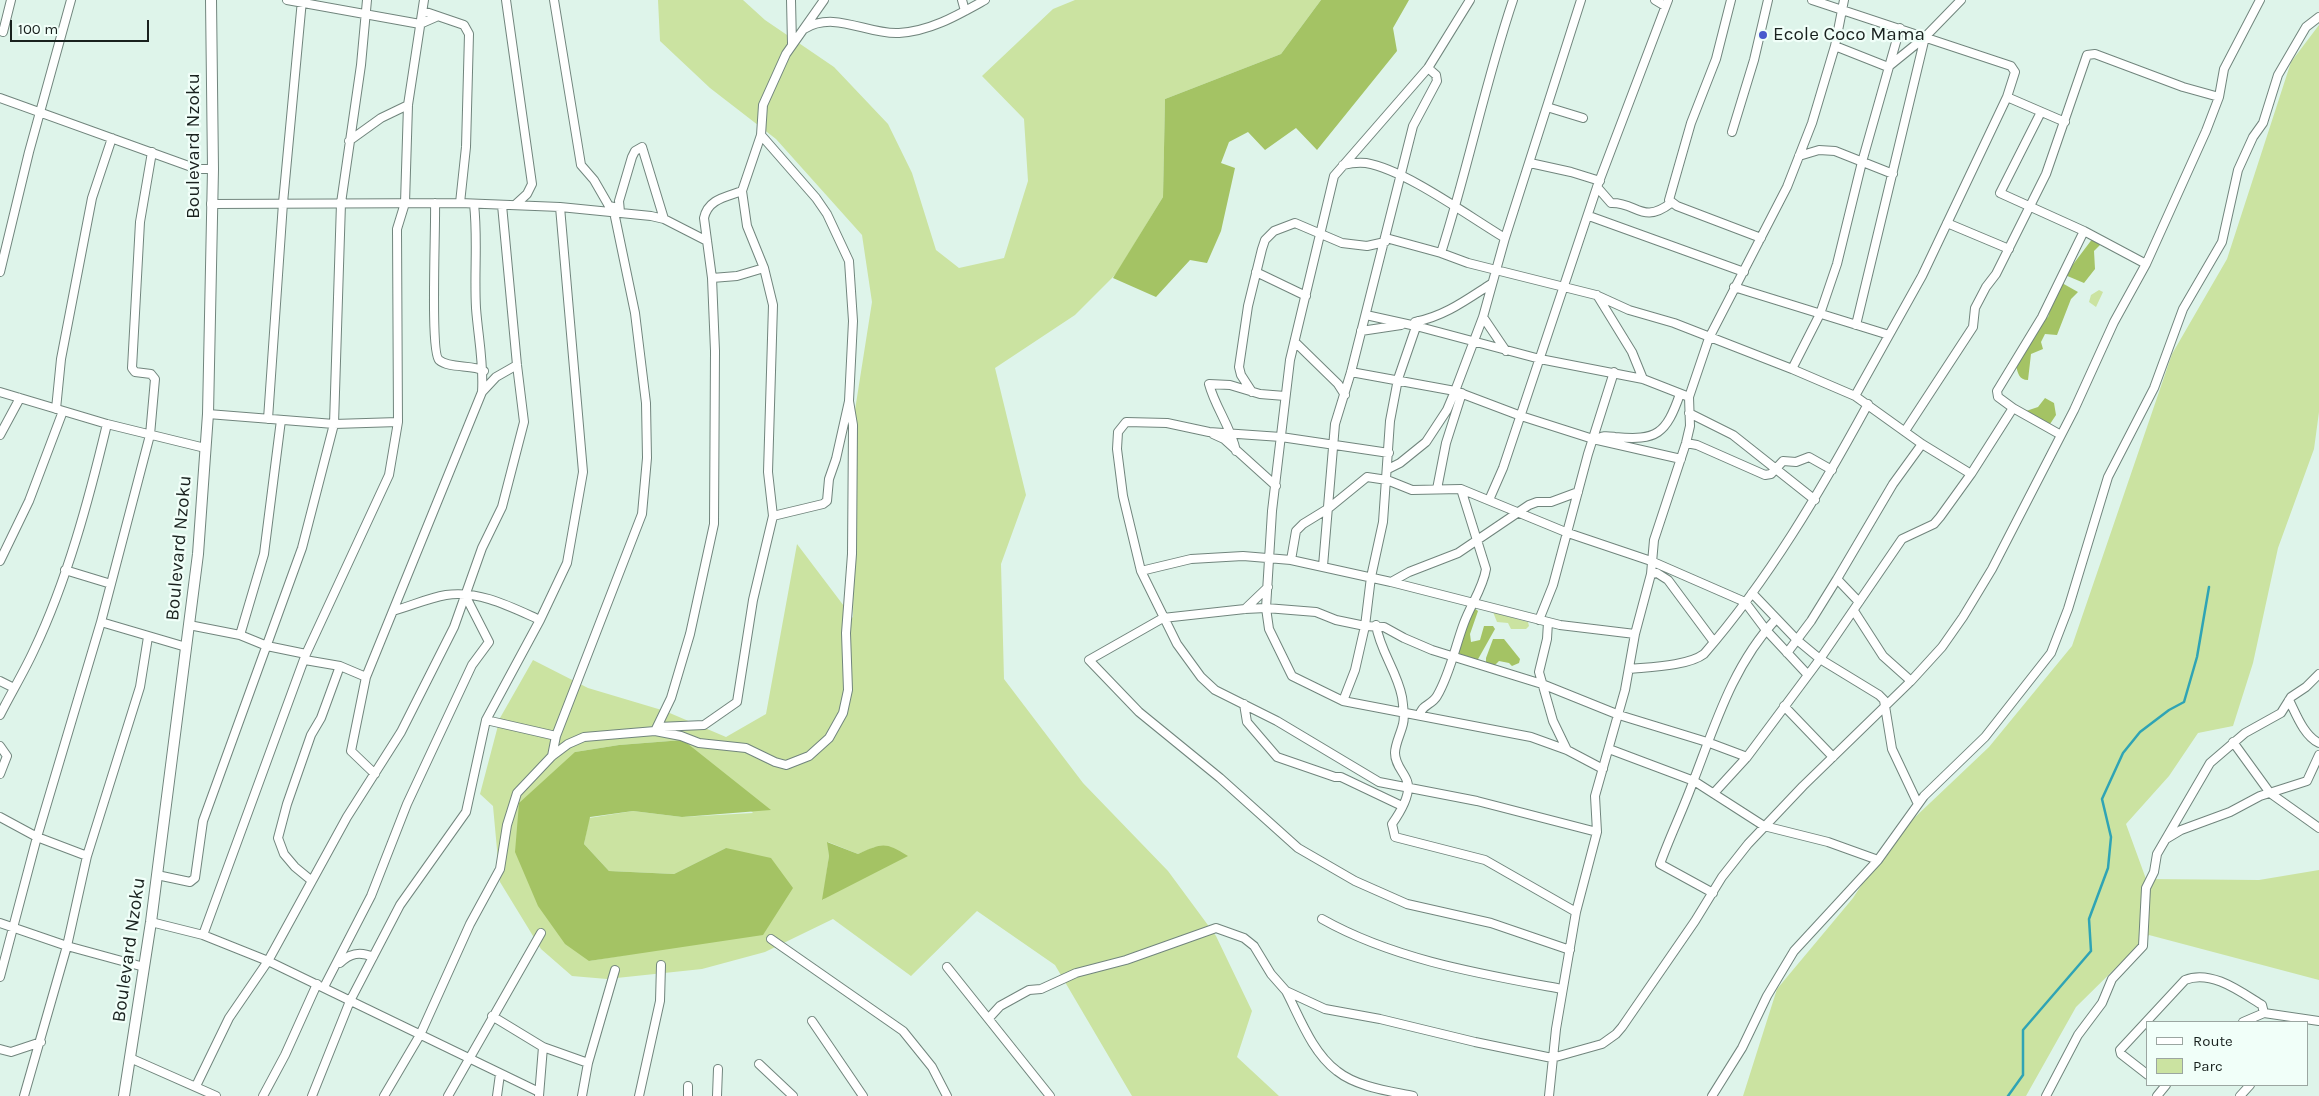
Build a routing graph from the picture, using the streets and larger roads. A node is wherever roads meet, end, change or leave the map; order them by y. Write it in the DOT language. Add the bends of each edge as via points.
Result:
graph roads {
  1 [pos="11,0"];
  2 [pos="72,0"];
  3 [pos="211,0"];
  4 [pos="287,0"];
  5 [pos="368,0"];
  6 [pos="424,0"];
  7 [pos="506,0"];
  8 [pos="554,0"];
  9 [pos="791,0"];
  10 [pos="824,0"];
  11 [pos="962,0"];
  12 [pos="985,0"];
  13 [pos="1470,0"];
  14 [pos="1513,0"];
  15 [pos="1581,0"];
  16 [pos="1656,0"];
  17 [pos="1731,0"];
  18 [pos="1768,0"];
  19 [pos="1812,0"];
  20 [pos="1844,0"];
  21 [pos="1961,0"];
  22 [pos="2260,0"];
  23 [pos="302,1"];
  24 [pos="1666,3"];
  25 [pos="1842,9"];
  26 [pos="422,11"];
  27 [pos="965,11"];
  28 [pos="367,15"];
  29 [pos="436,17"];
  30 [pos="2319,17"];
  31 [pos="420,24"];
  32 [pos="1900,28"];
  33 [pos="801,31"];
  34 [pos="3,32"];
  35 [pos="1925,37"];
  36 [pos="792,44"];
  37 [pos="1835,46"];
  38 [pos="1888,67"];
  39 [pos="1428,68"];
  40 [pos="2007,97"];
  41 [pos="2219,97"];
  42 [pos="0,98"];
  43 [pos="408,105"];
  44 [pos="1547,107"];
  45 [pos="40,112"];
  46 [pos="2041,112"];
  47 [pos="1583,118"];
  48 [pos="2065,122"];
  49 [pos="1732,132"];
  50 [pos="761,135"];
  51 [pos="112,138"];
  52 [pos="349,141"];
  53 [pos="152,152"];
  54 [pos="1799,156"];
  55 [pos="1862,162"];
  56 [pos="1530,163"];
  57 [pos="1343,165"];
  58 [pos="212,169"];
  59 [pos="1893,174"];
  60 [pos="1401,176"];
  61 [pos="1598,184"];
  62 [pos="742,191"];
  63 [pos="283,203"];
  64 [pos="341,203"];
  65 [pos="405,203"];
  66 [pos="436,203"];
  67 [pos="460,203"];
  68 [pos="1671,203"];
  69 [pos="212,204"];
  70 [pos="474,204"];
  71 [pos="502,205"];
  72 [pos="515,205"];
  73 [pos="560,207"];
  74 [pos="1454,207"];
  75 [pos="2031,208"];
  76 [pos="617,211"];
  77 [pos="1589,216"];
  78 [pos="664,220"];
  79 [pos="1947,223"];
  80 [pos="2084,231"];
  81 [pos="1321,234"];
  82 [pos="1504,238"];
  83 [pos="1761,238"];
  84 [pos="1386,240"];
  85 [pos="707,241"];
  86 [pos="2009,249"];
  87 [pos="1441,253"];
  88 [pos="2146,264"];
  89 [pos="764,268"];
  90 [pos="1495,270"];
  91 [pos="0,272"];
  92 [pos="1256,272"];
  93 [pos="1744,272"];
  94 [pos="712,278"];
  95 [pos="1491,284"];
  96 [pos="1565,285"];
  97 [pos="1734,287"];
  98 [pos="1596,294"];
  99 [pos="1306,296"];
  100 [pos="1820,314"];
  101 [pos="1366,315"];
  102 [pos="1483,318"];
  103 [pos="1405,324"];
  104 [pos="1417,324"];
  105 [pos="1856,325"];
  106 [pos="1361,331"];
  107 [pos="1889,335"];
  108 [pos="1709,338"];
  109 [pos="1295,342"];
  110 [pos="1473,342"];
  111 [pos="1506,350"];
  112 [pos="1540,359"];
  113 [pos="517,365"];
  114 [pos="1792,369"];
  115 [pos="484,371"];
  116 [pos="1352,372"];
  117 [pos="1614,372"];
  118 [pos="1398,379"];
  119 [pos="1643,379"];
  120 [pos="0,392"];
  121 [pos="482,392"];
  122 [pos="1252,392"];
  123 [pos="1459,392"];
  124 [pos="1680,394"];
  125 [pos="1345,395"];
  126 [pos="1285,396"];
  127 [pos="1855,396"];
  128 [pos="1689,397"];
  129 [pos="20,398"];
  130 [pos="849,402"];
  131 [pos="1868,404"];
  132 [pos="2013,408"];
  133 [pos="59,410"];
  134 [pos="1689,413"];
  135 [pos="208,414"];
  136 [pos="1521,416"];
  137 [pos="268,419"];
  138 [pos="281,420"];
  139 [pos="398,422"];
  140 [pos="107,424"];
  141 [pos="334,424"];
  142 [pos="1905,431"];
  143 [pos="1210,432"];
  144 [pos="1232,434"];
  145 [pos="0,435"];
  146 [pos="150,435"];
  147 [pos="2061,435"];
  148 [pos="1280,437"];
  149 [pos="1595,440"];
  150 [pos="1686,443"];
  151 [pos="1922,444"];
  152 [pos="1333,445"];
  153 [pos="205,448"];
  154 [pos="1236,451"];
  155 [pos="1388,453"];
  156 [pos="1681,459"];
  157 [pos="1388,469"];
  158 [pos="1775,470"];
  159 [pos="1832,470"];
  160 [pos="1971,474"];
  161 [pos="1387,480"];
  162 [pos="1276,486"];
  163 [pos="1437,489"];
  164 [pos="1461,490"];
  165 [pos="1578,492"];
  166 [pos="1489,500"];
  167 [pos="1815,500"];
  168 [pos="1329,508"];
  169 [pos="1518,512"];
  170 [pos="773,516"];
  171 [pos="1568,533"];
  172 [pos="1478,539"];
  173 [pos="1268,558"];
  174 [pos="1291,560"];
  175 [pos="1651,560"];
  176 [pos="0,561"];
  177 [pos="1323,566"];
  178 [pos="65,570"];
  179 [pos="1142,571"];
  180 [pos="1651,574"];
  181 [pos="1371,577"];
  182 [pos="1837,579"];
  183 [pos="1391,582"];
  184 [pos="111,584"];
  185 [pos="1268,587"];
  186 [pos="1752,593"];
  187 [pos="466,596"];
  188 [pos="1745,602"];
  189 [pos="1859,602"];
  190 [pos="1473,603"];
  191 [pos="1266,608"];
  192 [pos="1245,609"];
  193 [pos="393,611"];
  194 [pos="1854,611"];
  195 [pos="1163,618"];
  196 [pos="1776,619"];
  197 [pos="540,620"];
  198 [pos="1539,620"];
  199 [pos="101,622"];
  200 [pos="1548,622"];
  201 [pos="189,624"];
  202 [pos="1376,625"];
  203 [pos="1365,626"];
  204 [pos="1766,630"];
  205 [pos="1635,634"];
  206 [pos="240,635"];
  207 [pos="148,637"];
  208 [pos="1796,640"];
  209 [pos="1714,642"];
  210 [pos="267,646"];
  211 [pos="186,647"];
  212 [pos="1787,653"];
  213 [pos="1453,655"];
  214 [pos="305,657"];
  215 [pos="1820,659"];
  216 [pos="340,666"];
  217 [pos="1630,669"];
  218 [pos="2319,674"];
  219 [pos="1808,675"];
  220 [pos="366,677"];
  221 [pos="0,681"];
  222 [pos="1911,681"];
  223 [pos="1542,684"];
  224 [pos="14,688"];
  225 [pos="2288,700"];
  226 [pos="1343,701"];
  227 [pos="1244,704"];
  228 [pos="1784,706"];
  229 [pos="1885,707"];
  230 [pos="1403,713"];
  231 [pos="0,714"];
  232 [pos="1420,715"];
  233 [pos="1619,715"];
  234 [pos="486,720"];
  235 [pos="656,729"];
  236 [pos="556,736"];
  237 [pos="1707,742"];
  238 [pos="2233,742"];
  239 [pos="2319,743"];
  240 [pos="0,746"];
  241 [pos="1609,749"];
  242 [pos="1567,750"];
  243 [pos="552,756"];
  244 [pos="1833,757"];
  245 [pos="1747,758"];
  246 [pos="2318,758"];
  247 [pos="1603,769"];
  248 [pos="0,774"];
  249 [pos="375,774"];
  250 [pos="1694,781"];
  251 [pos="1408,788"];
  252 [pos="1714,793"];
  253 [pos="2270,793"];
  254 [pos="1918,804"];
  255 [pos="1402,806"];
  256 [pos="0,818"];
  257 [pos="1764,826"];
  258 [pos="2319,828"];
  259 [pos="1597,832"];
  260 [pos="37,838"];
  261 [pos="2166,839"];
  262 [pos="87,856"];
  263 [pos="1878,860"];
  264 [pos="157,874"];
  265 [pos="312,881"];
  266 [pos="1713,893"];
  267 [pos="1576,912"];
  268 [pos="1322,919"];
  269 [pos="151,922"];
  270 [pos="0,923"];
  271 [pos="15,927"];
  272 [pos="541,933"];
  273 [pos="203,935"];
  274 [pos="771,939"];
  275 [pos="67,946"];
  276 [pos="1570,950"];
  277 [pos="373,957"];
  278 [pos="268,962"];
  279 [pos="661,965"];
  280 [pos="144,966"];
  281 [pos="947,967"];
  282 [pos="335,968"];
  283 [pos="615,970"];
  284 [pos="0,977"];
  285 [pos="316,984"];
  286 [pos="324,987"];
  287 [pos="1562,989"];
  288 [pos="1286,991"];
  289 [pos="350,1001"];
  290 [pos="2264,1014"];
  291 [pos="492,1016"];
  292 [pos="989,1018"];
  293 [pos="812,1021"];
  294 [pos="2147,1021"];
  295 [pos="2246,1021"];
  296 [pos="2308,1021"];
  297 [pos="2319,1021"];
  298 [pos="2146,1022"];
  299 [pos="420,1035"];
  300 [pos="41,1042"];
  301 [pos="543,1046"];
  302 [pos="2,1050"];
  303 [pos="130,1058"];
  304 [pos="469,1058"];
  305 [pos="1552,1058"];
  306 [pos="0,1060"];
  307 [pos="588,1062"];
  308 [pos="759,1064"];
  309 [pos="718,1069"];
  310 [pos="2146,1073"];
  311 [pos="500,1074"];
  312 [pos="196,1086"];
  313 [pos="688,1086"];
  314 [pos="2249,1086"];
  315 [pos="539,1094"];
  316 [pos="24,1096"];
  317 [pos="124,1096"];
  318 [pos="214,1096"];
  319 [pos="263,1096"];
  320 [pos="312,1096"];
  321 [pos="384,1096"];
  322 [pos="448,1096"];
  323 [pos="497,1096"];
  324 [pos="582,1096"];
  325 [pos="639,1096"];
  326 [pos="688,1096"];
  327 [pos="717,1096"];
  328 [pos="793,1096"];
  329 [pos="863,1096"];
  330 [pos="947,1096"];
  331 [pos="1050,1096"];
  332 [pos="1413,1096"];
  333 [pos="1549,1096"];
  334 [pos="1712,1096"];
  335 [pos="2046,1096"];
  336 [pos="2240,1096"];
  1 -- 34 [label="street"];
  2 -- 45 [label="street"];
  3 -- 58 [label="street, Boulevard Nzoku"];
  4 -- 23 [label="street"];
  5 -- 28 [label="street"];
  6 -- 26 [label="street"];
  7 -- 72 [label="street" via="532,184"];
  8 -- 76 [label="street" via="581,165 609,206"];
  9 -- 36 [label="street"];
  10 -- 33 [label="street"];
  11 -- 27 [label="street"];
  12 -- 27 [label="street"];
  13 -- 39 [label="street"];
  14 -- 74 [label="street" via="1496,48"];
  15 -- 44 [label="street"];
  16 -- 24 [label="street"];
  17 -- 68 [label="street" via="1716,59 1678,164 1670,192"];
  18 -- 49 [label="street"];
  19 -- 25 [label="street"];
  20 -- 25 [label="street"];
  21 -- 35 [label="street"];
  22 -- 41 [label="street" via="2224,68"];
  23 -- 28 [label="street"];
  23 -- 63 [label="street"];
  24 -- 61 [label="street"];
  25 -- 32 [label="street"];
  25 -- 37 [label="street"];
  26 -- 29 [label="street"];
  26 -- 31 [label="street"];
  27 -- 33 [label="street" via="939,25 897,33 837,21 822,21"];
  28 -- 31 [label="street"];
  28 -- 52 [label="street"];
  29 -- 31 [label="street"];
  29 -- 67 [label="street" via="464,25 469,34 466,146"];
  30 -- 254 [label="street" via="2306,27 2278,76 2262,123 2238,170 2222,242 2183,309 2154,388 2108,477 2068,609 2051,653 1985,736"];
  31 -- 43 [label="street"];
  32 -- 35 [label="street"];
  32 -- 38 [label="street"];
  33 -- 36 [label="street"];
  35 -- 38 [label="street"];
  35 -- 40 [label="street" via="2011,66 2014,76"];
  35 -- 59 [label="street"];
  36 -- 50 [label="street" via="763,105"];
  37 -- 38 [label="street"];
  37 -- 54 [label="street"];
  38 -- 55 [label="street"];
  39 -- 57 [label="street"];
  39 -- 60 [label="street" via="1436,75 1437,81 1413,126"];
  40 -- 46 [label="street"];
  40 -- 79 [label="street"];
  41 -- 48 [label="street" via="2090,53 2084,60"];
  41 -- 88 [label="street"];
  42 -- 45 [label="street"];
  43 -- 52 [label="street" via="381,118"];
  43 -- 65 [label="street"];
  44 -- 47 [label="street"];
  44 -- 56 [label="street"];
  45 -- 51 [label="street"];
  45 -- 91 [label="street"];
  46 -- 48 [label="street"];
  46 -- 75 [label="street" via="2000,191"];
  48 -- 75 [label="street"];
  50 -- 62 [label="street"];
  50 -- 130 [label="street" via="816,198 849,261 853,321"];
  51 -- 53 [label="street"];
  51 -- 133 [label="street" via="92,198 61,359"];
  52 -- 64 [label="street"];
  53 -- 58 [label="street" via="197,168"];
  53 -- 146 [label="street" via="140,222 132,368 135,372 151,374 155,379"];
  54 -- 55 [label="street" via="1826,149"];
  54 -- 83 [label="street"];
  55 -- 59 [label="street"];
  55 -- 100 [label="street" via="1837,264"];
  56 -- 61 [label="street" via="1572,172"];
  56 -- 82 [label="street"];
  57 -- 60 [label="street" via="1365,163"];
  57 -- 81 [label="street" via="1334,176"];
  58 -- 69 [label="street, Boulevard Nzoku"];
  59 -- 105 [label="street"];
  60 -- 74 [label="street"];
  60 -- 84 [label="street"];
  61 -- 68 [label="street" via="1611,203 1622,202 1645,213 1663,209"];
  61 -- 77 [label="street"];
  62 -- 85 [label="street" via="712,202 706,209"];
  62 -- 89 [label="street" via="747,226"];
  63 -- 64 [label="street"];
  63 -- 69 [label="street"];
  63 -- 137 [label="street"];
  64 -- 65 [label="street"];
  64 -- 141 [label="street"];
  65 -- 66 [label="street"];
  65 -- 139 [label="street" via="397,229"];
  66 -- 67 [label="street"];
  66 -- 115 [label="street" via="434,299 438,357 441,361"];
  67 -- 70 [label="street"];
  68 -- 83 [label="street"];
  69 -- 135 [label="street, Boulevard Nzoku"];
  70 -- 71 [label="street"];
  70 -- 115 [label="street" via="476,305"];
  71 -- 72 [label="street"];
  71 -- 113 [label="street"];
  72 -- 73 [label="street"];
  73 -- 76 [label="street"];
  73 -- 197 [label="street" via="583,472 567,563"];
  74 -- 82 [label="street"];
  74 -- 87 [label="street"];
  75 -- 80 [label="street"];
  75 -- 86 [label="street"];
  76 -- 78 [label="street"];
  76 -- 78 [label="street" via="632,157 642,147"];
  76 -- 236 [label="street" via="635,313 646,403 647,458 642,514"];
  77 -- 93 [label="street"];
  77 -- 96 [label="street"];
  78 -- 85 [label="street"];
  79 -- 86 [label="street"];
  79 -- 107 [label="street"];
  80 -- 88 [label="street"];
  80 -- 132 [label="street" via="2042,317 1997,391 1998,397"];
  81 -- 84 [label="street" via="1356,246"];
  81 -- 92 [label="street" via="1296,223 1281,227 1265,240"];
  81 -- 99 [label="street"];
  82 -- 90 [label="street"];
  83 -- 93 [label="street"];
  84 -- 87 [label="street"];
  84 -- 101 [label="street"];
  85 -- 94 [label="street"];
  86 -- 142 [label="street" via="1975,308 1973,327"];
  87 -- 90 [label="street"];
  88 -- 147 [label="street" via="2114,322"];
  89 -- 94 [label="street" via="737,276"];
  89 -- 170 [label="street" via="773,304 768,472"];
  90 -- 95 [label="street"];
  90 -- 96 [label="street"];
  92 -- 99 [label="street"];
  92 -- 122 [label="street" via="1239,367"];
  93 -- 97 [label="street"];
  94 -- 235 [label="street" via="714,524 690,634 671,698"];
  95 -- 102 [label="street"];
  95 -- 104 [label="street" via="1458,306"];
  96 -- 98 [label="street"];
  96 -- 112 [label="street"];
  97 -- 100 [label="street"];
  97 -- 108 [label="street"];
  98 -- 108 [label="street" via="1629,310 1674,323"];
  98 -- 119 [label="street" via="1632,352"];
  99 -- 109 [label="street"];
  100 -- 105 [label="street"];
  100 -- 114 [label="street"];
  101 -- 103 [label="street"];
  101 -- 106 [label="street"];
  102 -- 110 [label="street"];
  102 -- 111 [label="street"];
  103 -- 104 [label="street"];
  103 -- 106 [label="street"];
  104 -- 110 [label="street"];
  104 -- 118 [label="street"];
  105 -- 107 [label="street"];
  106 -- 116 [label="street"];
  107 -- 127 [label="street"];
  108 -- 114 [label="street"];
  108 -- 128 [label="street"];
  109 -- 125 [label="street"];
  109 -- 126 [label="street"];
  110 -- 111 [label="street"];
  110 -- 123 [label="street"];
  111 -- 112 [label="street"];
  112 -- 117 [label="street"];
  112 -- 136 [label="street"];
  113 -- 121 [label="street" via="496,377"];
  113 -- 187 [label="street" via="524,422 502,507 482,548"];
  114 -- 127 [label="street"];
  115 -- 121 [label="street"];
  116 -- 118 [label="street"];
  116 -- 125 [label="street"];
  117 -- 119 [label="street"];
  117 -- 149 [label="street"];
  118 -- 123 [label="street"];
  118 -- 155 [label="street"];
  119 -- 124 [label="street"];
  120 -- 129 [label="street"];
  121 -- 193 [label="street"];
  122 -- 126 [label="street"];
  122 -- 144 [label="street" via="1230,385 1209,384"];
  123 -- 136 [label="street"];
  123 -- 157 [label="street" via="1426,442"];
  123 -- 163 [label="street"];
  124 -- 128 [label="street"];
  124 -- 149 [label="street" via="1670,419 1657,434 1628,438 1603,436"];
  125 -- 152 [label="street" via="1335,424"];
  126 -- 148 [label="street"];
  127 -- 131 [label="street"];
  128 -- 134 [label="street"];
  129 -- 133 [label="street"];
  129 -- 145 [label="street"];
  130 -- 170 [label="street" via="825,503"];
  130 -- 235 [label="street" via="853,424 852,579 846,633 848,690 837,726 822,746 800,761 786,765 746,748 698,743"];
  131 -- 142 [label="street"];
  131 -- 159 [label="street"];
  132 -- 147 [label="street"];
  132 -- 160 [label="street"];
  133 -- 140 [label="street"];
  133 -- 176 [label="street" via="29,501"];
  134 -- 150 [label="street"];
  134 -- 158 [label="street" via="1733,435"];
  135 -- 137 [label="street"];
  135 -- 153 [label="street, Boulevard Nzoku"];
  136 -- 149 [label="street"];
  136 -- 166 [label="street"];
  137 -- 138 [label="street"];
  138 -- 141 [label="street"];
  138 -- 206 [label="street" via="264,554"];
  139 -- 141 [label="street"];
  139 -- 214 [label="street" via="389,475"];
  140 -- 146 [label="street"];
  140 -- 178 [label="street"];
  141 -- 210 [label="street" via="302,548"];
  142 -- 151 [label="street"];
  143 -- 144 [label="street"];
  143 -- 154 [label="street"];
  143 -- 179 [label="street" via="1167,422 1126,422 1120,428 1117,449 1123,496"];
  144 -- 148 [label="street"];
  144 -- 154 [label="street"];
  146 -- 153 [label="street"];
  146 -- 184 [label="street"];
  147 -- 222 [label="street" via="1963,617 1942,647"];
  148 -- 152 [label="street"];
  148 -- 162 [label="street"];
  149 -- 156 [label="street"];
  149 -- 165 [label="street"];
  150 -- 156 [label="street"];
  150 -- 158 [label="street" via="1765,475"];
  151 -- 160 [label="street"];
  151 -- 182 [label="street" via="1893,484"];
  152 -- 155 [label="street"];
  152 -- 168 [label="street"];
  153 -- 201 [label="street, Boulevard Nzoku" via="198,554"];
  154 -- 162 [label="street"];
  155 -- 157 [label="street"];
  156 -- 175 [label="street" via="1654,540"];
  157 -- 161 [label="street"];
  158 -- 159 [label="street" via="1783,461 1796,462 1809,457"];
  158 -- 167 [label="street"];
  159 -- 167 [label="street"];
  160 -- 189 [label="street" via="1934,524 1902,539"];
  161 -- 163 [label="street" via="1412,490"];
  161 -- 168 [label="street" via="1367,477"];
  161 -- 181 [label="street" via="1383,522"];
  162 -- 173 [label="street"];
  163 -- 164 [label="street"];
  164 -- 166 [label="street"];
  164 -- 172 [label="street"];
  165 -- 169 [label="street" via="1551,502 1529,504"];
  165 -- 171 [label="street"];
  166 -- 169 [label="street"];
  167 -- 186 [label="street"];
  168 -- 174 [label="street" via="1296,531"];
  168 -- 177 [label="street"];
  169 -- 171 [label="street"];
  169 -- 172 [label="street"];
  170 -- 235 [label="street" via="753,600 737,702 704,725"];
  171 -- 175 [label="street"];
  171 -- 198 [label="street"];
  172 -- 183 [label="street" via="1451,556"];
  172 -- 190 [label="street" via="1486,568 1484,581"];
  173 -- 174 [label="street"];
  173 -- 179 [label="street" via="1191,558"];
  173 -- 185 [label="street"];
  174 -- 177 [label="street"];
  175 -- 180 [label="street"];
  175 -- 188 [label="street"];
  177 -- 181 [label="street"];
  178 -- 184 [label="street"];
  178 -- 224 [label="street" via="37,643"];
  179 -- 195 [label="street"];
  180 -- 205 [label="street"];
  180 -- 209 [label="street" via="1661,574 1668,580"];
  181 -- 183 [label="street"];
  181 -- 203 [label="street"];
  182 -- 189 [label="street"];
  182 -- 208 [label="street"];
  183 -- 190 [label="street"];
  184 -- 199 [label="street"];
  185 -- 191 [label="street"];
  185 -- 192 [label="street"];
  186 -- 188 [label="street"];
  186 -- 196 [label="street"];
  187 -- 193 [label="street" via="433,598"];
  187 -- 197 [label="street" via="489,599"];
  187 -- 249 [label="street" via="416,702"];
  187 -- 282 [label="street" via="489,642 468,673 407,804 371,896"];
  188 -- 204 [label="street"];
  188 -- 209 [label="street"];
  189 -- 194 [label="street"];
  190 -- 198 [label="street"];
  190 -- 213 [label="street"];
  191 -- 192 [label="street"];
  191 -- 203 [label="street" via="1316,612"];
  191 -- 226 [label="street" via="1269,629 1290,674"];
  192 -- 195 [label="street"];
  193 -- 220 [label="street"];
  194 -- 215 [label="street"];
  194 -- 222 [label="street" via="1883,656"];
  195 -- 227 [label="street" via="1201,677 1216,690"];
  195 -- 276 [label="street" via="1089,660 1139,712 1298,848 1355,881 1407,904 1491,923"];
  196 -- 204 [label="street"];
  196 -- 208 [label="street"];
  197 -- 234 [label="street"];
  198 -- 200 [label="street"];
  199 -- 207 [label="street"];
  199 -- 260 [label="street"];
  200 -- 205 [label="street"];
  200 -- 223 [label="street" via="1539,668"];
  201 -- 206 [label="street"];
  201 -- 211 [label="street, Boulevard Nzoku"];
  202 -- 203 [label="street"];
  202 -- 213 [label="street" via="1432,650"];
  202 -- 230 [label="street" via="1379,644 1402,697"];
  203 -- 226 [label="street"];
  204 -- 212 [label="street"];
  204 -- 237 [label="street" via="1740,666"];
  205 -- 217 [label="street"];
  206 -- 210 [label="street"];
  207 -- 211 [label="street"];
  207 -- 262 [label="street" via="142,678 131,718"];
  208 -- 212 [label="street"];
  208 -- 215 [label="street"];
  209 -- 217 [label="street" via="1696,659"];
  210 -- 214 [label="street"];
  210 -- 264 [label="street" via="203,821 195,878 190,882"];
  211 -- 264 [label="street, Boulevard Nzoku"];
  212 -- 219 [label="street"];
  213 -- 223 [label="street"];
  213 -- 232 [label="street" via="1437,696 1421,709"];
  214 -- 216 [label="street"];
  214 -- 273 [label="street"];
  215 -- 219 [label="street"];
  215 -- 229 [label="street" via="1879,695"];
  216 -- 220 [label="street"];
  216 -- 265 [label="street" via="287,804 278,838 284,854"];
  217 -- 233 [label="street"];
  218 -- 225 [label="street"];
  219 -- 228 [label="street"];
  220 -- 249 [label="street" via="351,751"];
  221 -- 224 [label="street"];
  222 -- 229 [label="street"];
  223 -- 233 [label="street"];
  223 -- 242 [label="street" via="1553,721"];
  224 -- 231 [label="street"];
  225 -- 238 [label="street" via="2281,713"];
  225 -- 239 [label="street" via="2304,727"];
  226 -- 230 [label="street"];
  227 -- 251 [label="street" via="1378,782"];
  227 -- 255 [label="street" via="1247,722 1283,761 1341,777"];
  228 -- 244 [label="street"];
  228 -- 245 [label="street"];
  229 -- 244 [label="street"];
  229 -- 254 [label="street" via="1892,749"];
  230 -- 232 [label="street"];
  230 -- 251 [label="street" via="1395,754"];
  232 -- 242 [label="street" via="1531,737"];
  233 -- 237 [label="street"];
  233 -- 241 [label="street"];
  234 -- 236 [label="street"];
  234 -- 277 [label="street" via="466,812 400,905"];
  235 -- 243 [label="street" via="584,737"];
  236 -- 243 [label="street"];
  237 -- 245 [label="street"];
  237 -- 250 [label="street"];
  238 -- 253 [label="street"];
  238 -- 261 [label="street" via="2210,763"];
  240 -- 248 [label="street" via="7,756"];
  241 -- 247 [label="street"];
  241 -- 250 [label="street"];
  242 -- 247 [label="street"];
  243 -- 299 [label="street" via="517,793 507,825 500,869 470,924"];
  244 -- 257 [label="street"];
  245 -- 252 [label="street"];
  246 -- 253 [label="street" via="2306,781"];
  247 -- 259 [label="street" via="1595,796"];
  249 -- 265 [label="street"];
  250 -- 252 [label="street"];
  250 -- 266 [label="street" via="1660,864"];
  251 -- 255 [label="street"];
  251 -- 259 [label="street" via="1477,801"];
  252 -- 257 [label="street"];
  253 -- 258 [label="street"];
  253 -- 261 [label="street"];
  254 -- 263 [label="street"];
  255 -- 267 [label="street" via="1392,824 1395,837 1485,860"];
  256 -- 260 [label="street"];
  257 -- 263 [label="street" via="1828,842"];
  257 -- 266 [label="street"];
  259 -- 267 [label="street"];
  260 -- 262 [label="street"];
  260 -- 271 [label="street"];
  261 -- 335 [label="street" via="2157,854 2154,872 2146,888 2143,946 2112,979 2102,1003 2078,1035"];
  262 -- 275 [label="street"];
  263 -- 334 [label="street" via="1794,951"];
  264 -- 269 [label="street, Boulevard Nzoku"];
  265 -- 278 [label="street"];
  266 -- 305 [label="street" via="1616,1034 1602,1044"];
  267 -- 276 [label="street"];
  268 -- 287 [label="street" via="1387,949 1475,973"];
  269 -- 273 [label="street"];
  269 -- 280 [label="street, Boulevard Nzoku"];
  270 -- 271 [label="street"];
  271 -- 275 [label="street"];
  271 -- 284 [label="street"];
  272 -- 291 [label="street"];
  273 -- 278 [label="street"];
  274 -- 330 [label="street" via="902,1030 932,1067"];
  275 -- 280 [label="street"];
  275 -- 300 [label="street"];
  276 -- 287 [label="street"];
  277 -- 282 [label="street" via="355,953"];
  277 -- 289 [label="street"];
  278 -- 285 [label="street"];
  278 -- 312 [label="street" via="229,1018"];
  279 -- 325 [label="street" via="660,1000"];
  280 -- 303 [label="street, Boulevard Nzoku"];
  281 -- 292 [label="street"];
  282 -- 286 [label="street"];
  283 -- 307 [label="street"];
  285 -- 286 [label="street"];
  285 -- 319 [label="street"];
  286 -- 289 [label="street"];
  287 -- 305 [label="street"];
  288 -- 292 [label="street" via="1254,946 1244,938 1216,928 1126,960 1076,973 1041,989 1029,990 1004,1004"];
  288 -- 305 [label="street" via="1325,1009"];
  288 -- 332 [label="street" via="1314,1044 1338,1072 1355,1081"];
  289 -- 299 [label="street"];
  289 -- 320 [label="street"];
  290 -- 294 [label="street" via="2262,1005 2225,983 2208,978 2190,978"];
  290 -- 295 [label="street"];
  290 -- 296 [label="street"];
  291 -- 301 [label="street"];
  291 -- 304 [label="street"];
  292 -- 331 [label="street"];
  293 -- 329 [label="street"];
  296 -- 297 [label="street"];
  298 -- 310 [label="street" via="2120,1050"];
  299 -- 304 [label="street"];
  299 -- 321 [label="street"];
  300 -- 302 [label="street" via="18,1050"];
  300 -- 316 [label="street"];
  301 -- 307 [label="street"];
  301 -- 315 [label="street"];
  302 -- 306 [label="street"];
  303 -- 312 [label="street"];
  303 -- 317 [label="street, Boulevard Nzoku"];
  304 -- 311 [label="street"];
  304 -- 322 [label="street"];
  305 -- 333 [label="street"];
  307 -- 324 [label="street"];
  308 -- 328 [label="street"];
  309 -- 327 [label="street"];
  311 -- 315 [label="street"];
  311 -- 323 [label="street"];
  312 -- 318 [label="street"];
  313 -- 326 [label="street"];
  314 -- 336 [label="street"];
}
